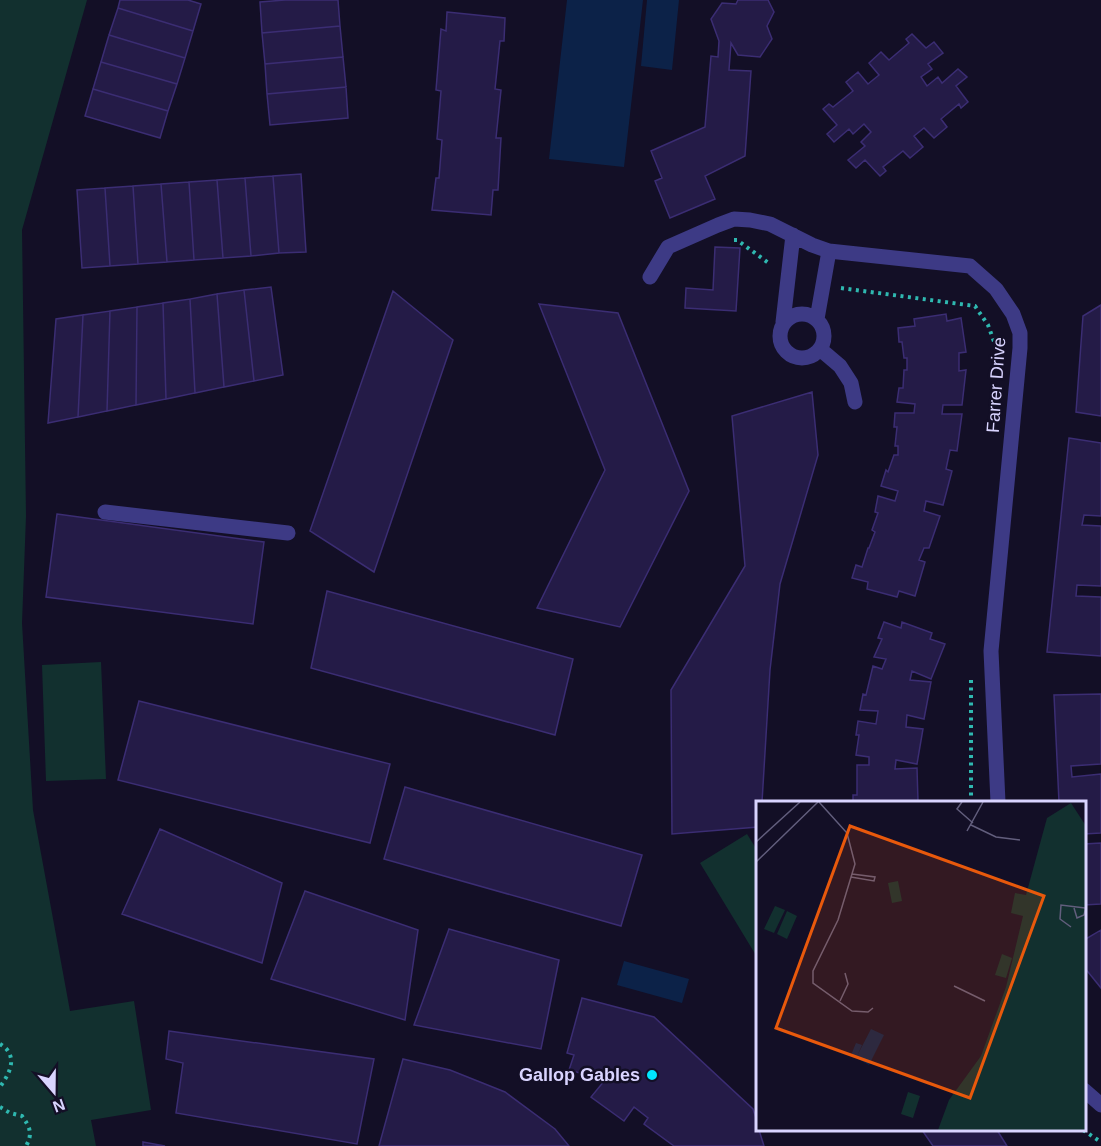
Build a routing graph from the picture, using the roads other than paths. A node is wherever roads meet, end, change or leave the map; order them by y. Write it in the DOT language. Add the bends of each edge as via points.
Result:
graph roads {
  1 [pos="794,236"];
  2 [pos="829,251"];
  3 [pos="650,277"];
  4 [pos="817,319"];
  5 [pos="783,322"];
  6 [pos="820,349"];
  7 [pos="855,402"];
  8 [pos="105,512"];
  9 [pos="288,533"];
  10 [pos="998,801"];
  11 [pos="1086,1092"];
  12 [pos="1101,1106"];
  1 -- 2 [label="street, Farrer Drive"];
  1 -- 3 [label="street, Farrer Drive" via="770,224 734,219 668,247"];
  1 -- 5 [label="street"];
  2 -- 4 [label="street"];
  2 -- 10 [label="street, Farrer Drive" via="970,266 996,289 1018,324 1020,348 991,651"];
  4 -- 5 [label="street" via="806,314 793,315"];
  4 -- 6 [label="street" via="823,327"];
  5 -- 6 [label="street" via="779,334 788,354 799,358 812,356"];
  6 -- 7 [label="street" via="840,366 851,383"];
  8 -- 9 [label="street"];
  11 -- 12 [label="street"];
}
